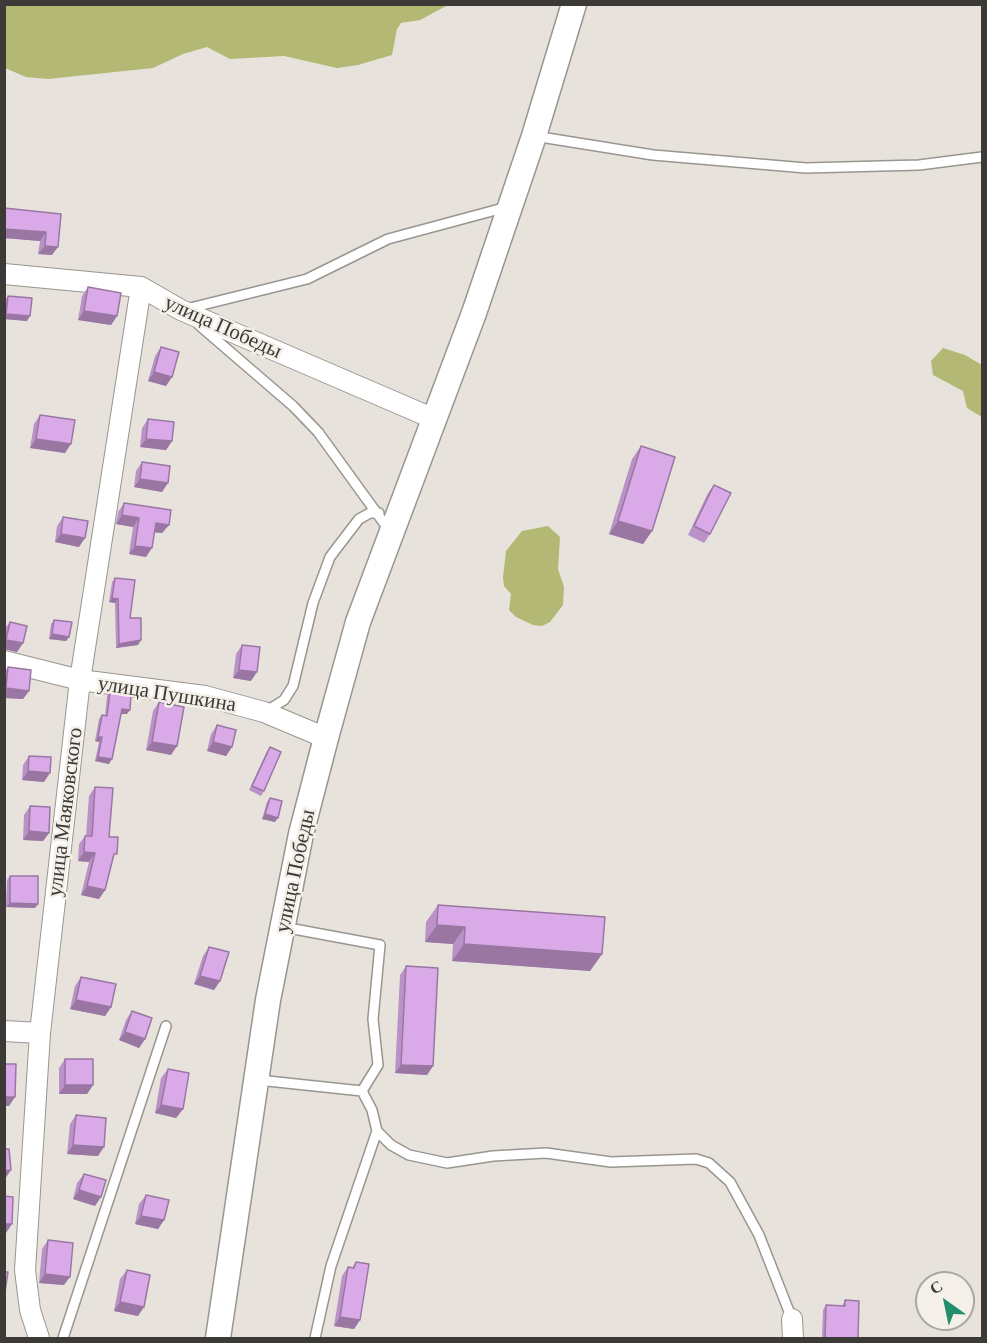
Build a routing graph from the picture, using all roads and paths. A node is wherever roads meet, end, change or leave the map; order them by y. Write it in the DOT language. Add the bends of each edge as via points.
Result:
graph roads {
  1 [pos="574,4"];
  2 [pos="534,136"];
  3 [pos="982,157"];
  4 [pos="509,207"];
  5 [pos="4,274"];
  6 [pos="141,287"];
  7 [pos="181,310"];
  8 [pos="432,418"];
  9 [pos="384,523"];
  10 [pos="4,662"];
  11 [pos="80,680"];
  12 [pos="264,712"];
  13 [pos="326,738"];
  14 [pos="283,927"];
  15 [pos="166,1026"];
  16 [pos="4,1031"];
  17 [pos="40,1033"];
  18 [pos="255,1080"];
  19 [pos="362,1091"];
  20 [pos="377,1131"];
  21 [pos="792,1329"];
  22 [pos="39,1338"];
  23 [pos="63,1338"];
  24 [pos="218,1338"];
  25 [pos="315,1338"];
  1 -- 2 [label="street, улица Победы"];
  2 -- 3 [label="lane" via="653,156 806,168 919,165"];
  2 -- 4 [label="street, улица Победы"];
  4 -- 7 [label="lane" via="388,239 307,279"];
  4 -- 8 [label="street, улица Победы" via="474,313"];
  5 -- 6 [label="street, улица Победы"];
  6 -- 7 [label="street, улица Победы"];
  6 -- 11 [label="street, улица Маяковского"];
  7 -- 8 [label="street, улица Победы"];
  7 -- 9 [label="lane" via="299,412 342,463"];
  8 -- 9 [label="street, улица Победы"];
  9 -- 12 [label="lane" via="370,513 359,519 330,557 293,686 284,700"];
  9 -- 13 [label="street, улица Победы"];
  10 -- 11 [label="street, улица Пушкина"];
  11 -- 12 [label="street, улица Пушкина" via="205,696"];
  11 -- 17 [label="street, улица Маяковского"];
  12 -- 13 [label="street, улица Пушкина"];
  13 -- 14 [label="street, улица Победы" via="300,834"];
  14 -- 18 [label="street, улица Победы"];
  14 -- 19 [label="lane" via="380,945 373,1019 378,1065"];
  15 -- 23 [label="lane"];
  16 -- 17 [label="street"];
  17 -- 22 [label="street, улица Маяковского" via="25,1270 32,1319"];
  18 -- 19 [label="lane"];
  18 -- 24 [label="street, улица Победы"];
  19 -- 20 [label="lane"];
  20 -- 21 [label="lane" via="409,1155 447,1163 546,1153 611,1162 696,1159 709,1163 730,1182 759,1235"];
  20 -- 25 [label="lane" via="331,1266"];
}
